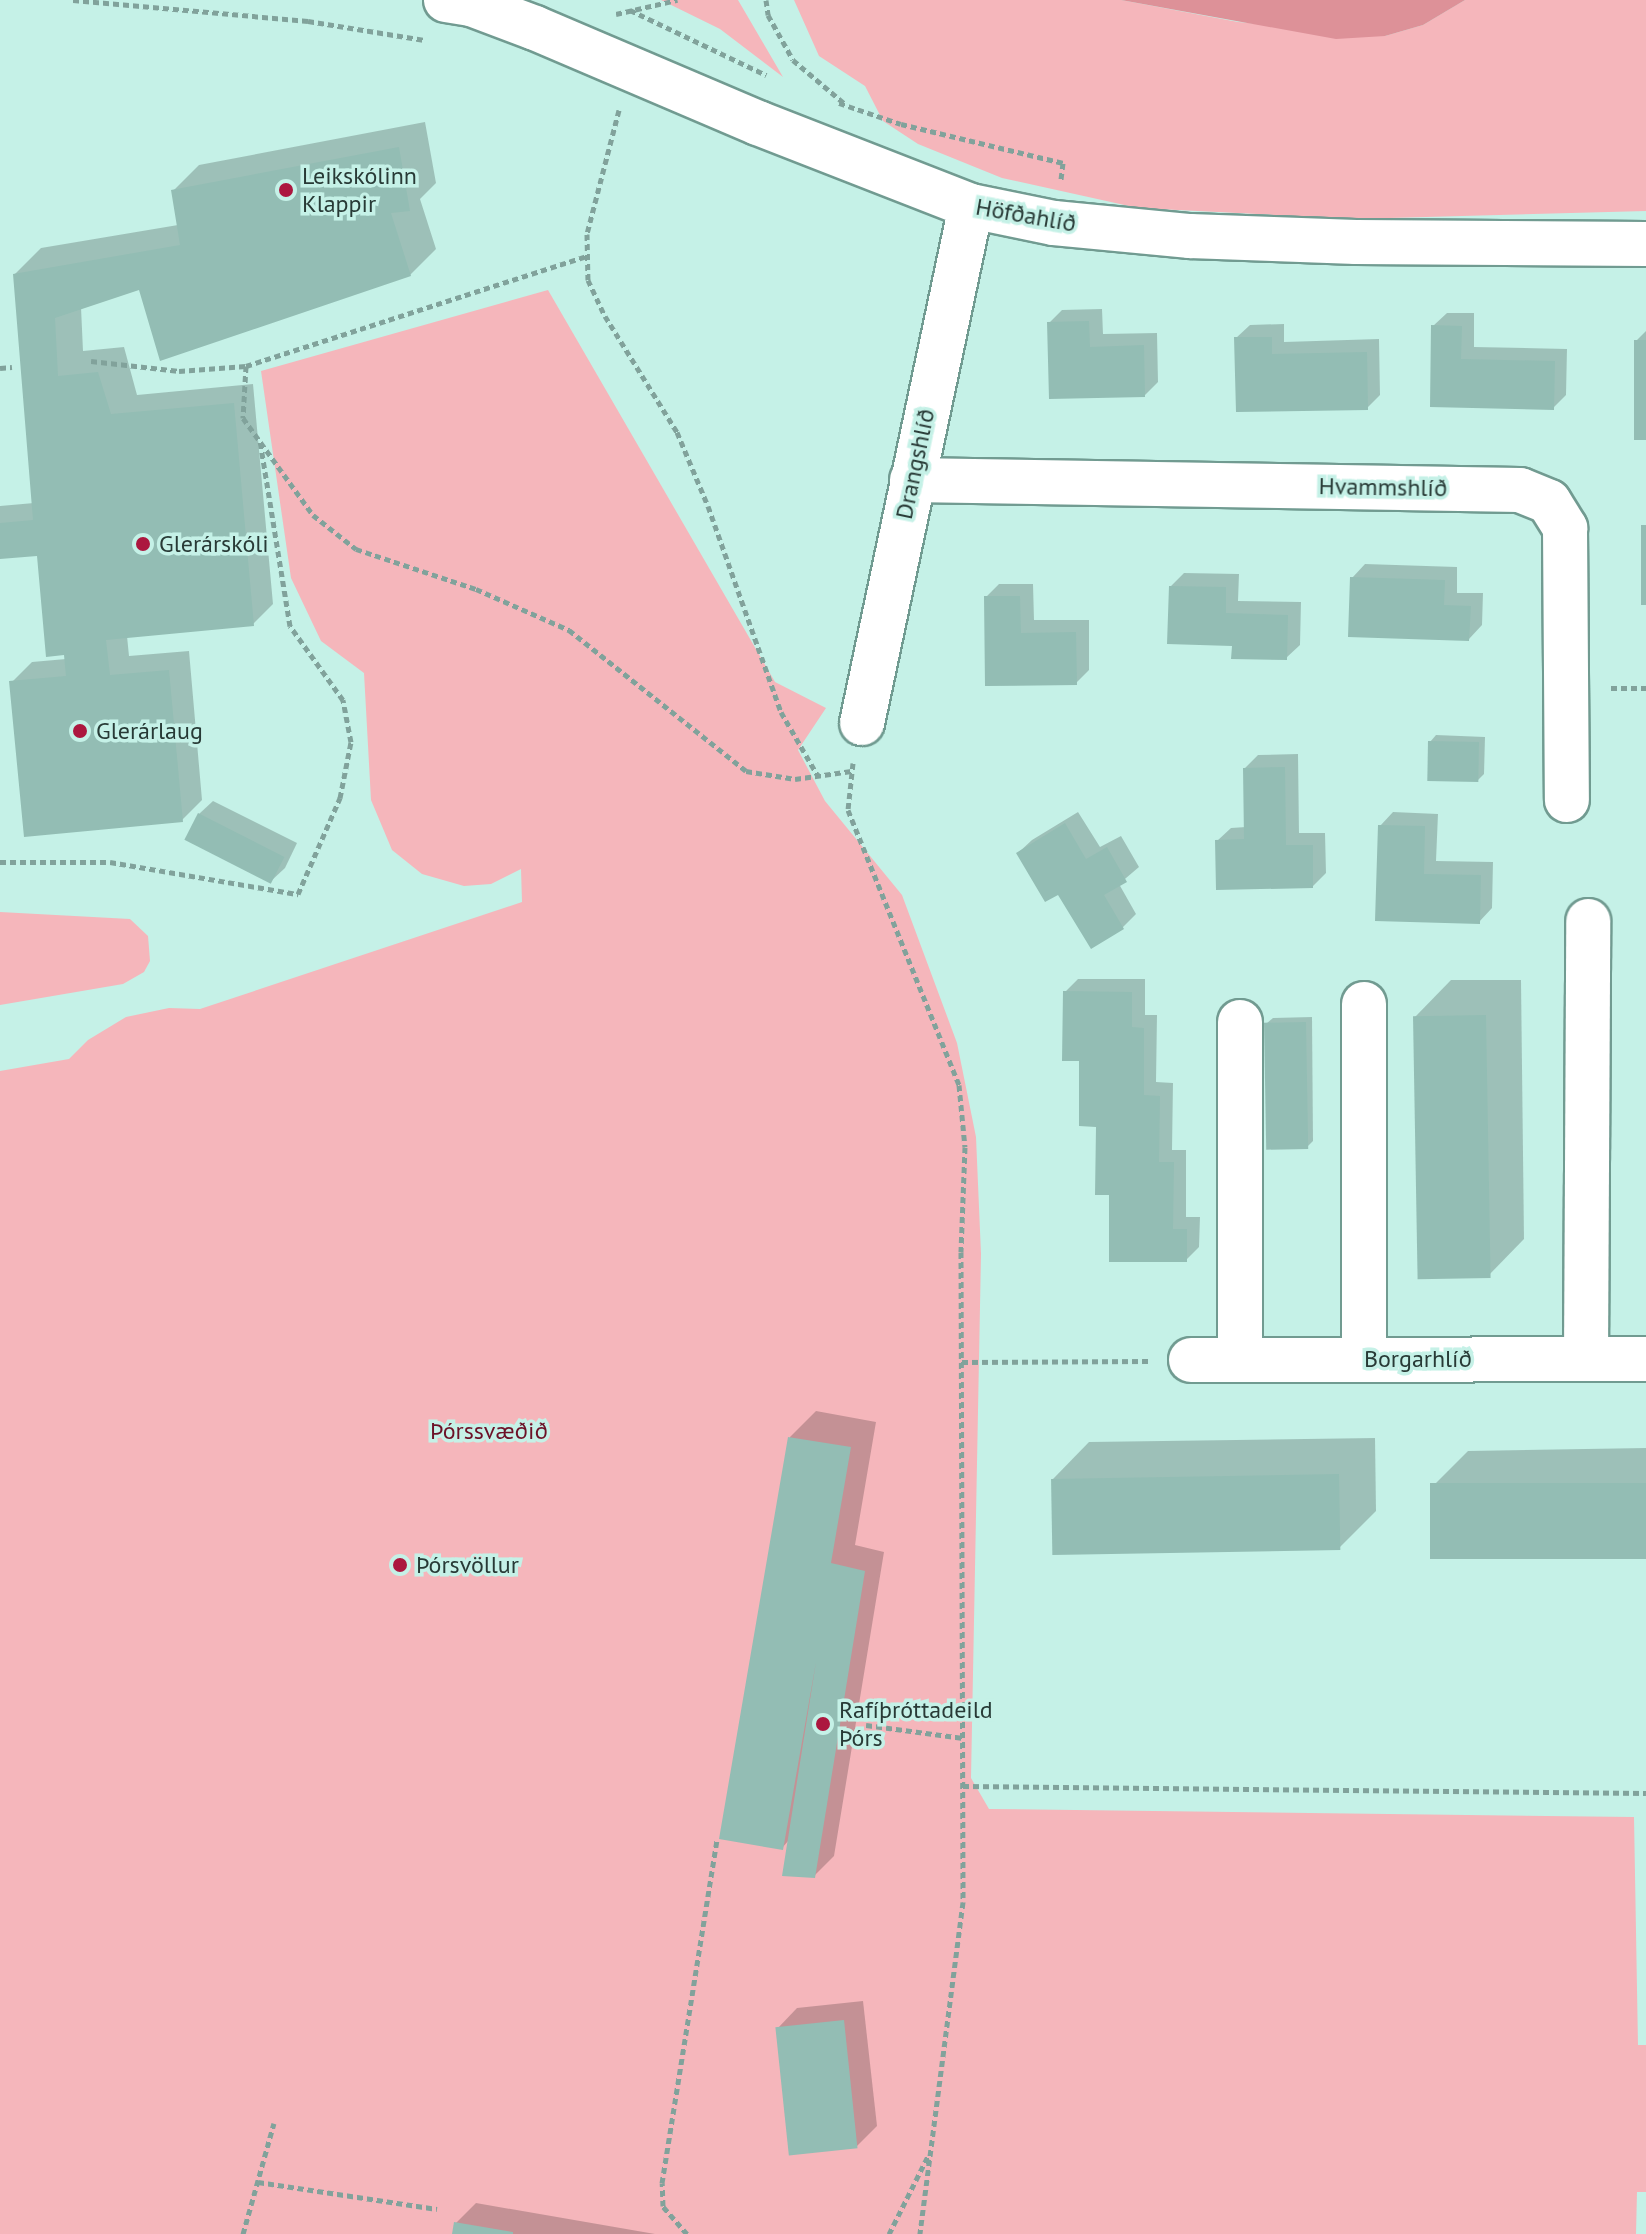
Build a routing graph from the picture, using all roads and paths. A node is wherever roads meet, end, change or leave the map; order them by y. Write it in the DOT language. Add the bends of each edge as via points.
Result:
graph roads {
  1 [pos="446,0"];
  2 [pos="677,0"];
  3 [pos="766,0"];
  4 [pos="772,77"];
  5 [pos="823,98"];
  6 [pos="620,106"];
  7 [pos="849,107"];
  8 [pos="971,206"];
  9 [pos="1054,223"];
  10 [pos="1646,244"];
  11 [pos="586,256"];
  12 [pos="91,361"];
  13 [pos="246,366"];
  14 [pos="12,367"];
  15 [pos="0,368"];
  16 [pos="260,440"];
  17 [pos="912,480"];
  18 [pos="862,723"];
  19 [pos="851,771"];
  20 [pos="818,776"];
  21 [pos="1567,800"];
  22 [pos="0,862"];
  23 [pos="1588,921"];
  24 [pos="1364,1004"];
  25 [pos="1240,1022"];
  26 [pos="1586,1359"];
  27 [pos="1646,1359"];
  28 [pos="1191,1360"];
  29 [pos="1240,1360"];
  30 [pos="1364,1360"];
  31 [pos="962,1362"];
  32 [pos="866,1725"];
  33 [pos="963,1738"];
  34 [pos="963,1786"];
  35 [pos="1646,1793"];
  36 [pos="717,1838"];
  37 [pos="274,2123"];
  38 [pos="930,2152"];
  39 [pos="258,2182"];
  40 [pos="437,2209"];
  41 [pos="243,2234"];
  42 [pos="687,2234"];
  43 [pos="889,2234"];
  44 [pos="920,2234"];
  1 -- 8 [label="street, Höfðahlíð" via="535,28 810,145"];
  2 -- 4 [label="path" via="630,10"];
  3 -- 7 [label="path" via="768,15 793,60"];
  5 -- 7 [label="path"];
  6 -- 11 [label="path" via="598,182"];
  7 -- 9 [label="path" via="1063,163"];
  8 -- 9 [label="street, Höfðahlíð"];
  8 -- 17 [label="street, Drangshlíð"];
  9 -- 10 [label="street, Höfðahlíð" via="1190,236 1356,242"];
  11 -- 13 [label="path"];
  11 -- 20 [label="path" via="588,280 605,316 677,432 781,712"];
  12 -- 13 [label="path" via="179,371"];
  13 -- 16 [label="path" via="243,418"];
  14 -- 15 [label="path"];
  16 -- 20 [label="path" via="313,515 356,549 476,589 569,630 746,771 795,779"];
  16 -- 22 [label="path" via="290,626 343,700 351,742 340,798 298,894 110,862"];
  17 -- 18 [label="street, Drangshlíð"];
  17 -- 21 [label="street, Hvammshlíð" via="1520,490 1549,502 1565,528"];
  18 -- 19 [label="path"];
  19 -- 20 [label="path"];
  19 -- 31 [label="path" via="848,810 959,1085 965,1147"];
  23 -- 26 [label="street"];
  24 -- 30 [label="street"];
  25 -- 29 [label="street"];
  26 -- 27 [label="street, Borgarhlíð"];
  26 -- 30 [label="street, Borgarhlíð"];
  28 -- 29 [label="street, Borgarhlíð"];
  28 -- 31 [label="path"];
  29 -- 30 [label="street, Borgarhlíð"];
  31 -- 33 [label="path"];
  32 -- 33 [label="path"];
  33 -- 34 [label="path"];
  34 -- 35 [label="path"];
  34 -- 38 [label="path" via="963,1902"];
  36 -- 42 [label="path" via="662,2183 663,2206"];
  37 -- 39 [label="path"];
  38 -- 43 [label="path"];
  38 -- 44 [label="path"];
  39 -- 40 [label="path"];
  39 -- 41 [label="path"];
}
